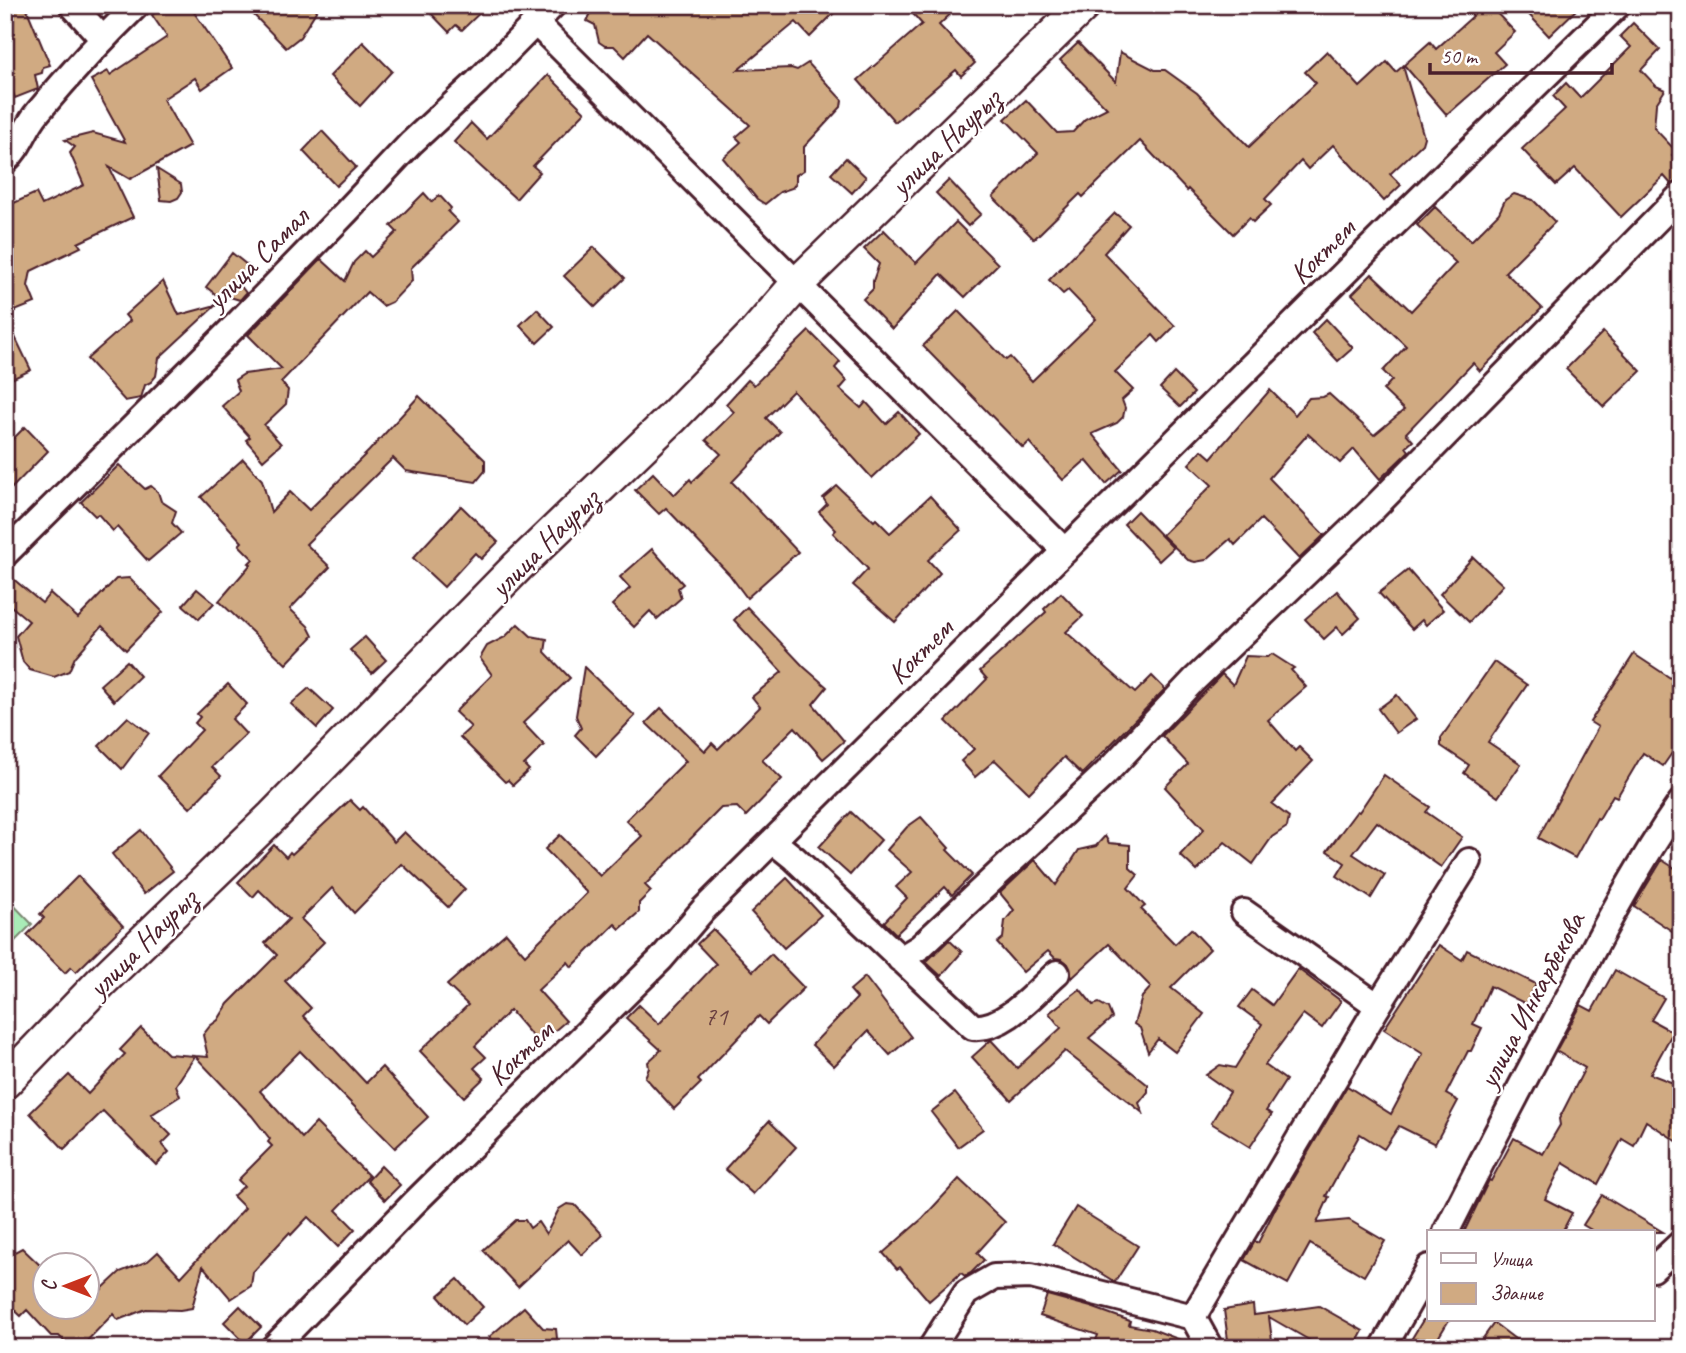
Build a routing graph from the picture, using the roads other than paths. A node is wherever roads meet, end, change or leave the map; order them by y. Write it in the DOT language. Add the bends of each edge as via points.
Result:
graph roads {
  1 [pos="72,5"];
  2 [pos="137,5"];
  3 [pos="1084,5"];
  4 [pos="1618,5"];
  5 [pos="544,14"];
  6 [pos="103,38"];
  7 [pos="5,161"];
  8 [pos="1681,195"];
  9 [pos="798,283"];
  10 [pos="1065,551"];
  11 [pos="5,554"];
  12 [pos="1681,802"];
  13 [pos="774,842"];
  14 [pos="1469,861"];
  15 [pos="1244,912"];
  16 [pos="900,959"];
  17 [pos="1058,972"];
  18 [pos="1378,1006"];
  19 [pos="5,1082"];
  20 [pos="1447,1230"];
  21 [pos="1681,1243"];
  22 [pos="1654,1268"];
  23 [pos="1427,1271"];
  24 [pos="1193,1317"];
  25 [pos="274,1348"];
  26 [pos="931,1348"];
  27 [pos="1210,1348"];
  28 [pos="1383,1348"];
  1 -- 6 [label="street"];
  2 -- 6 [label="street"];
  3 -- 9 [label="street, улица Наурыз"];
  4 -- 10 [label="street, Коктем"];
  5 -- 9 [label="street"];
  5 -- 11 [label="street, улица Самал"];
  6 -- 7 [label="street" via="36,115"];
  8 -- 16 [label="street" via="1106,773 920,947"];
  9 -- 10 [label="street"];
  9 -- 19 [label="street, улица Наурыз" via="671,419 518,566"];
  10 -- 13 [label="street, Коктем"];
  12 -- 20 [label="street, улица Инкарбекова" via="1600,934"];
  13 -- 16 [label="street"];
  13 -- 25 [label="street, Коктем"];
  14 -- 18 [label="street"];
  15 -- 18 [label="street"];
  16 -- 17 [label="street" via="959,1016 973,1027 985,1028 1019,1007"];
  18 -- 24 [label="street"];
  21 -- 22 [label="street"];
  23 -- 28 [label="street"];
  24 -- 26 [label="street" via="1031,1276 994,1277 966,1293"];
  24 -- 27 [label="street"];
}
